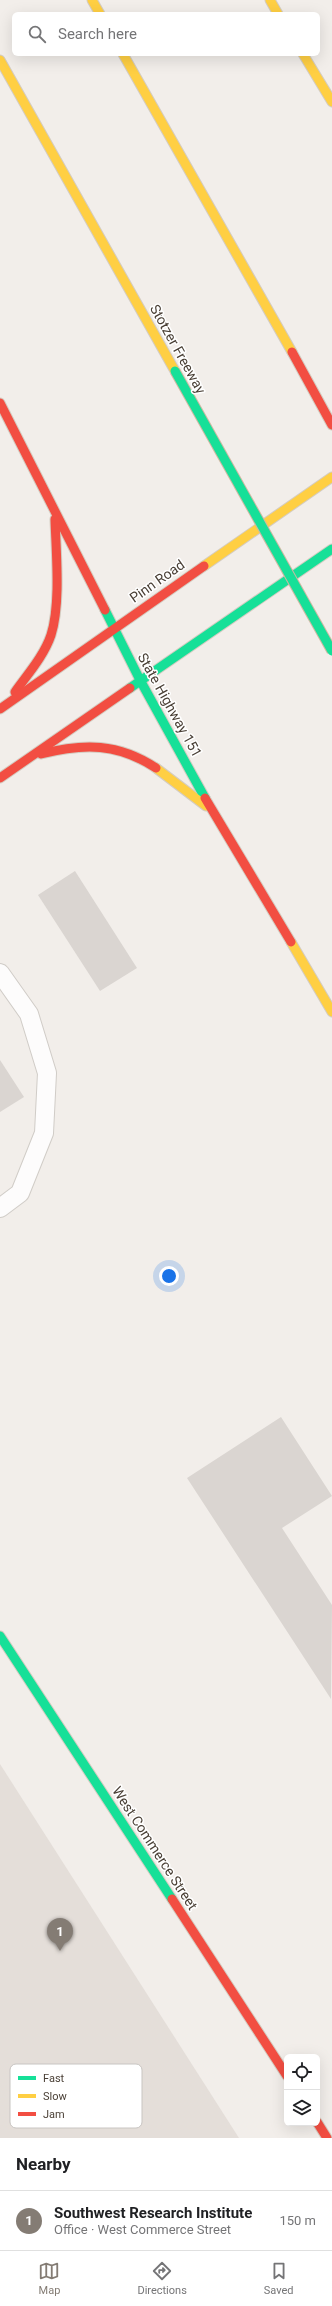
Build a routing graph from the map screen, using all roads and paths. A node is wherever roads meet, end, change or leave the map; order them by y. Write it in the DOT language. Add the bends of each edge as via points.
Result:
graph roads {
  1 [pos="92,0"];
  2 [pos="270,0"];
  3 [pos="99,12"];
  4 [pos="277,12"];
  5 [pos="124,56"];
  6 [pos="304,56"];
  7 [pos="0,60"];
  8 [pos="332,102"];
  9 [pos="0,403"];
  10 [pos="332,425"];
  11 [pos="332,477"];
  12 [pos="55,512"];
  13 [pos="332,549"];
  14 [pos="114,629"];
  15 [pos="332,651"];
  16 [pos="140,680"];
  17 [pos="2,707"];
  18 [pos="32,755"];
  19 [pos="0,778"];
  20 [pos="213,812"];
  21 [pos="0,973"];
  22 [pos="332,1012"];
  23 [pos="0,1208"];
  24 [pos="0,1636"];
  25 [pos="284,2071"];
  26 [pos="320,2126"];
  27 [pos="327,2138"];
  1 -- 3 [label="main road"];
  2 -- 4 [label="main road"];
  5 -- 10 [label="main road"];
  6 -- 8 [label="main road"];
  7 -- 15 [label="main road, Stotzer Freeway, bridge"];
  9 -- 12 [label="main road, State Highway 151"];
  11 -- 14 [label="main road, Pinn Road"];
  12 -- 14 [label="main road, State Highway 151"];
  12 -- 17 [label="main road" via="57,593 51,634 37,661"];
  13 -- 16 [label="main road"];
  14 -- 16 [label="main road, State Highway 151"];
  14 -- 17 [label="main road, Pinn Road"];
  16 -- 18 [label="main road"];
  16 -- 20 [label="main road, State Highway 151"];
  18 -- 19 [label="main road"];
  18 -- 20 [label="main road" via="79,746 122,750 150,762"];
  20 -- 22 [label="main road, State Highway 151"];
  21 -- 23 [label="lane" via="29,1014 47,1073 44,1133 20,1193"];
  24 -- 25 [label="main road, West Commerce Street"];
  26 -- 27 [label="main road"];
}
